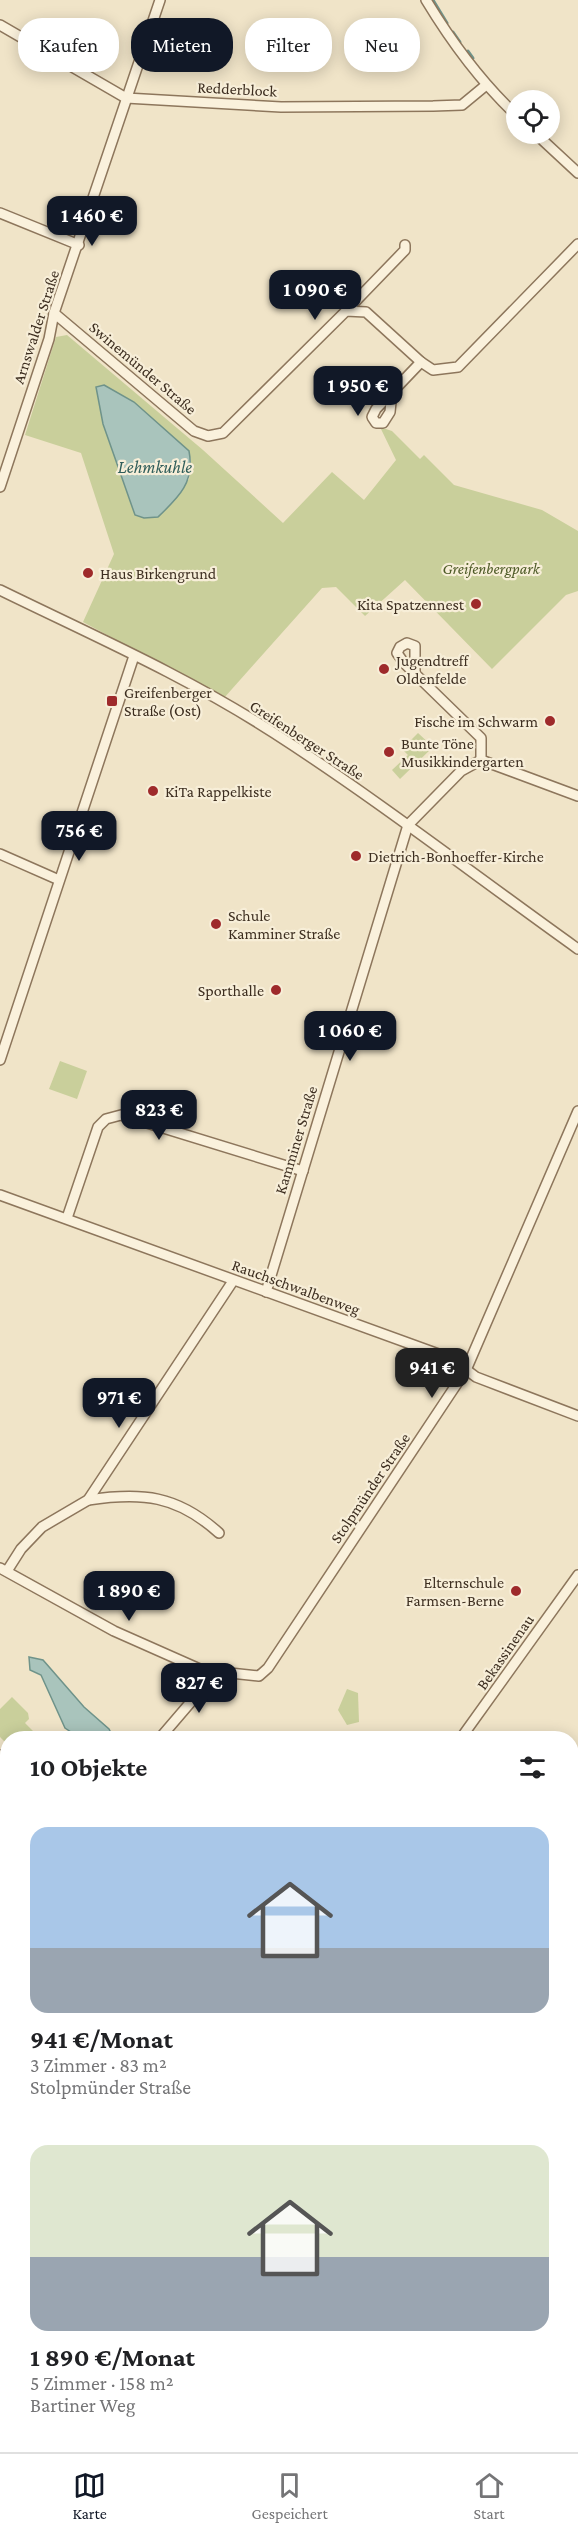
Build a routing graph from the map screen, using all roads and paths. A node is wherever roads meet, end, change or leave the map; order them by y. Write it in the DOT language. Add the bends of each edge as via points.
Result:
graph roads {
  1 [pos="160,0"];
  2 [pos="426,0"];
  3 [pos="0,25"];
  4 [pos="485,86"];
  5 [pos="126,98"];
  6 [pos="506,106"];
  7 [pos="547,144"];
  8 [pos="578,173"];
  9 [pos="0,213"];
  10 [pos="405,244"];
  11 [pos="578,244"];
  12 [pos="78,245"];
  13 [pos="346,311"];
  14 [pos="54,313"];
  15 [pos="421,362"];
  16 [pos="392,392"];
  17 [pos="0,487"];
  18 [pos="0,590"];
  19 [pos="134,656"];
  20 [pos="416,673"];
  21 [pos="481,760"];
  22 [pos="578,796"];
  23 [pos="408,825"];
  24 [pos="0,854"];
  25 [pos="59,880"];
  26 [pos="578,949"];
  27 [pos="0,1060"];
  28 [pos="578,1111"];
  29 [pos="303,1171"];
  30 [pos="0,1195"];
  31 [pos="66,1218"];
  32 [pos="233,1281"];
  33 [pos="266,1292"];
  34 [pos="466,1370"];
  35 [pos="578,1416"];
  36 [pos="88,1500"];
  37 [pos="219,1533"];
  38 [pos="3,1570"];
  39 [pos="576,1581"];
  40 [pos="202,1670"];
  41 [pos="166,1731"];
  42 [pos="466,1731"];
  1 -- 5 [label="street, Arnswalder Straße"];
  2 -- 4 [label="street" via="448,38"];
  3 -- 5 [label="street, Redderblock"];
  4 -- 5 [label="street, Redderblock" via="462,105 433,106 281,107"];
  4 -- 6 [label="street"];
  5 -- 12 [label="street, Arnswalder Straße"];
  7 -- 8 [label="street"];
  9 -- 12 [label="street"];
  10 -- 13 [label="street, Swinemünder Straße" via="405,250"];
  11 -- 15 [label="street" via="458,367 433,370"];
  12 -- 14 [label="street, Arnswalder Straße"];
  13 -- 14 [label="street, Swinemünder Straße" via="223,433 208,436 194,431"];
  13 -- 15 [label="street" via="366,312"];
  14 -- 17 [label="street, Arnswalder Straße"];
  15 -- 16 [label="street"];
  18 -- 19 [label="street, Greifenberger Straße"];
  19 -- 23 [label="street, Greifenberger Straße" via="273,732"];
  19 -- 25 [label="street"];
  20 -- 21 [label="street" via="481,738"];
  21 -- 22 [label="street"];
  21 -- 23 [label="street" via="461,771"];
  23 -- 26 [label="street, Greifenberger Straße"];
  23 -- 29 [label="street, Kamminer Straße"];
  24 -- 25 [label="street"];
  25 -- 27 [label="street"];
  28 -- 34 [label="street, Stolpmünder Straße"];
  29 -- 31 [label="street" via="121,1115 106,1119 98,1127"];
  29 -- 33 [label="street, Kamminer Straße"];
  30 -- 31 [label="street, Rauchschwalbenweg"];
  31 -- 32 [label="street, Rauchschwalbenweg"];
  32 -- 33 [label="street, Rauchschwalbenweg"];
  32 -- 36 [label="street"];
  33 -- 34 [label="street, Rauchschwalbenweg" via="452,1359"];
  34 -- 35 [label="street, Rauchschwalbenweg"];
  34 -- 40 [label="street, Stolpmünder Straße" via="267,1668 259,1676"];
  36 -- 37 [label="street" via="137,1496 167,1500 198,1514"];
  36 -- 38 [label="street" via="42,1527"];
  38 -- 40 [label="street" via="114,1631"];
  39 -- 42 [label="street, Bekassinenau"];
  40 -- 41 [label="street" via="190,1703"];
}
